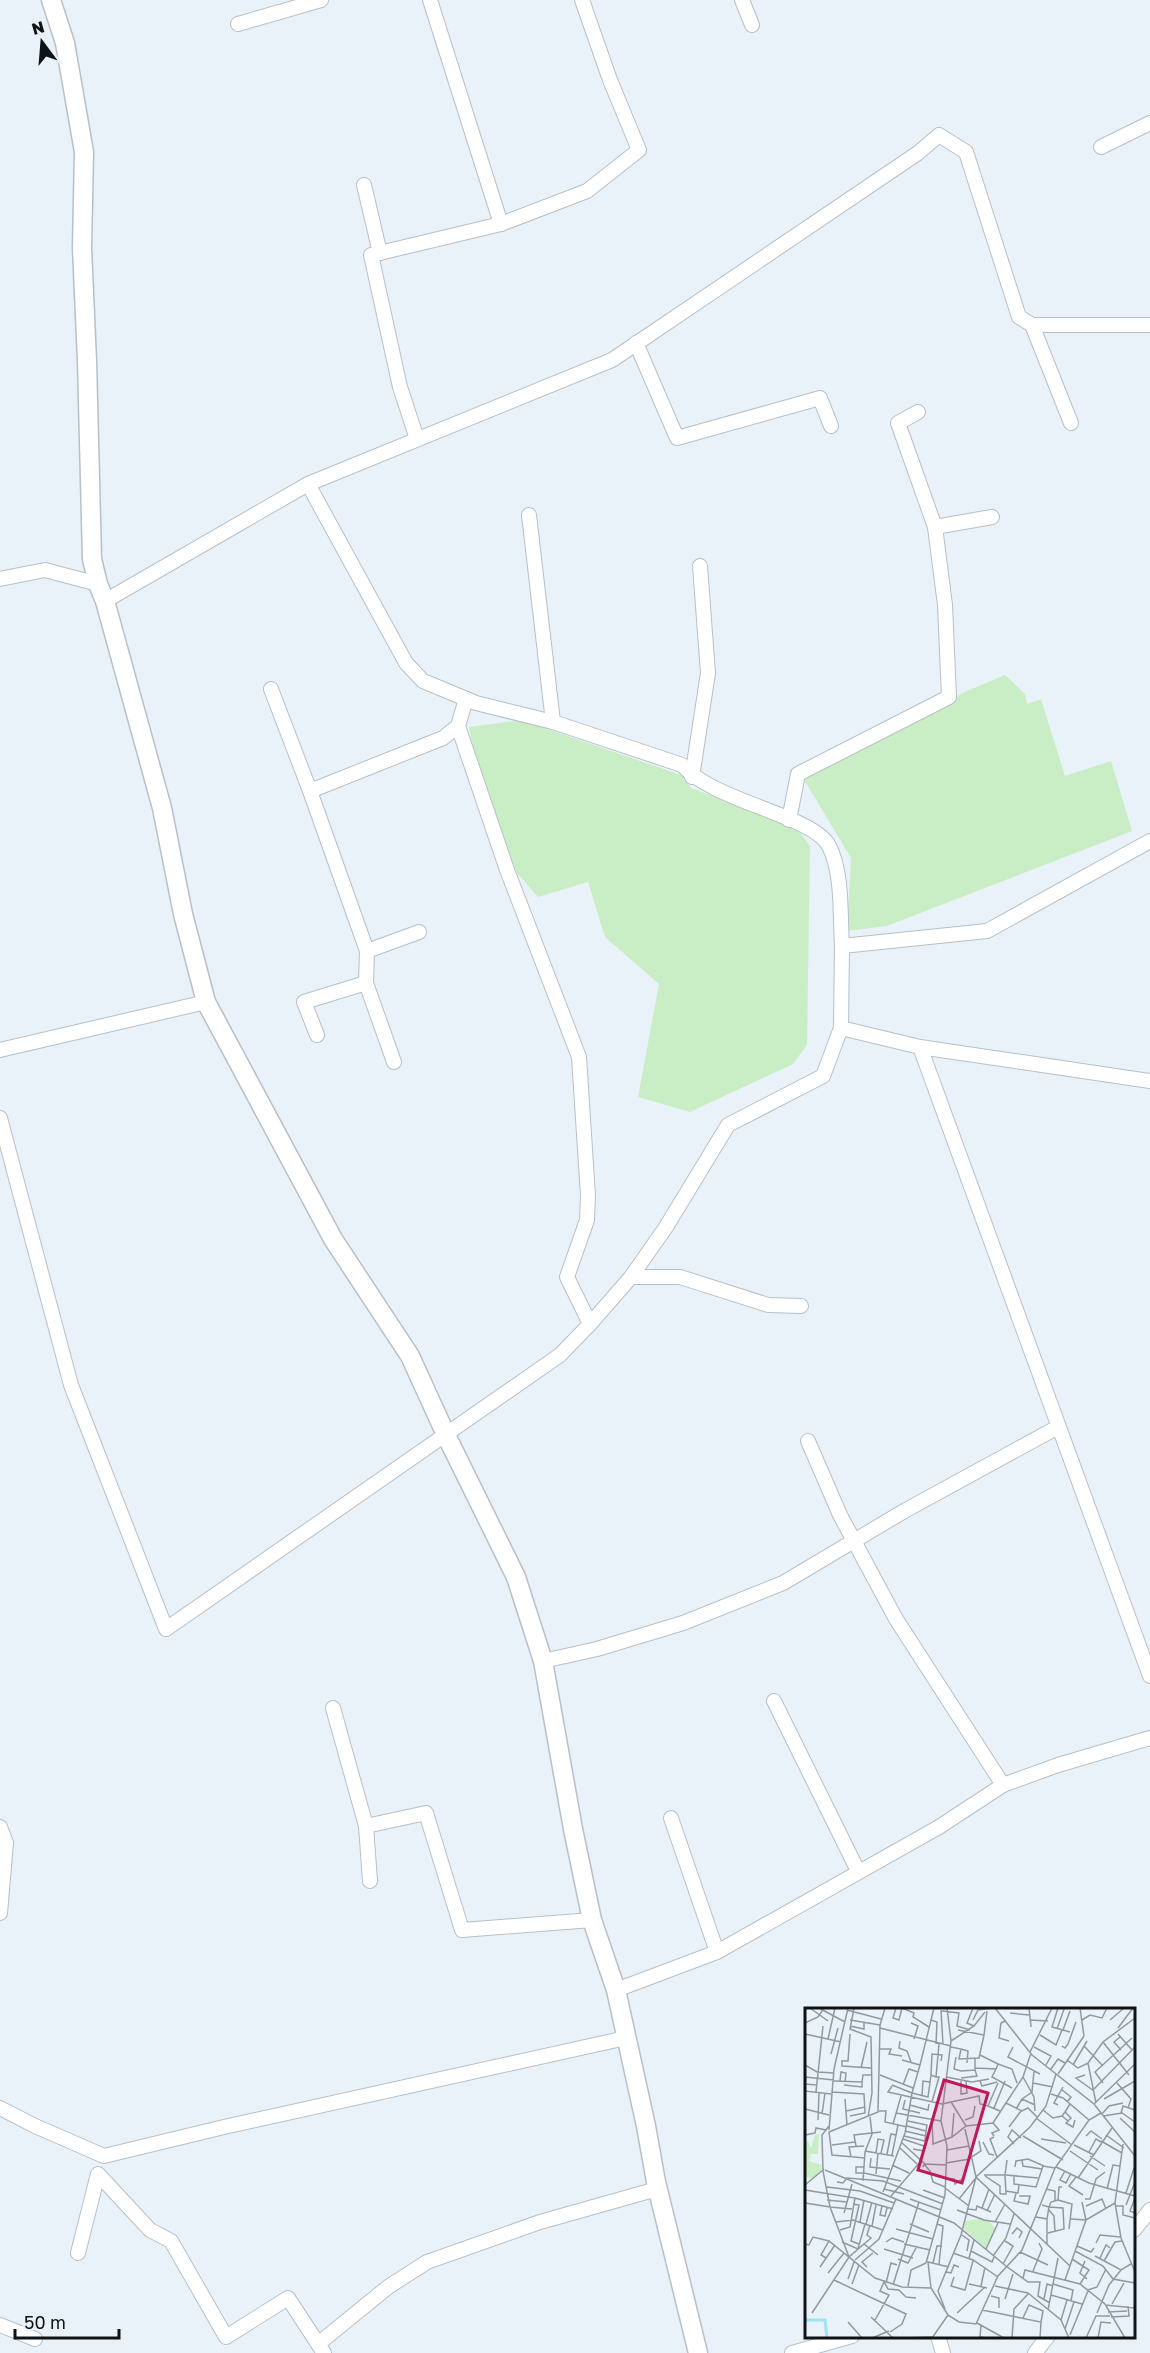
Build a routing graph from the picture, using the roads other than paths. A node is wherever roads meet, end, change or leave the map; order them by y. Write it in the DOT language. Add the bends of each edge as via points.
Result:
graph roads {
  1 [pos="51,0"];
  2 [pos="321,0"];
  3 [pos="430,0"];
  4 [pos="582,0"];
  5 [pos="742,0"];
  6 [pos="238,24"];
  7 [pos="752,25"];
  8 [pos="1150,123"];
  9 [pos="1101,147"];
  10 [pos="364,185"];
  11 [pos="501,224"];
  12 [pos="380,253"];
  13 [pos="1032,324"];
  14 [pos="1150,325"];
  15 [pos="636,344"];
  16 [pos="918,412"];
  17 [pos="1071,423"];
  18 [pos="831,426"];
  19 [pos="417,439"];
  20 [pos="309,484"];
  21 [pos="529,515"];
  22 [pos="992,517"];
  23 [pos="935,527"];
  24 [pos="700,566"];
  25 [pos="0,579"];
  26 [pos="98,584"];
  27 [pos="105,601"];
  28 [pos="272,690"];
  29 [pos="466,699"];
  30 [pos="553,722"];
  31 [pos="458,726"];
  32 [pos="692,777"];
  33 [pos="310,791"];
  34 [pos="789,820"];
  35 [pos="1150,841"];
  36 [pos="418,932"];
  37 [pos="842,946"];
  38 [pos="367,951"];
  39 [pos="366,983"];
  40 [pos="206,1002"];
  41 [pos="842,1028"];
  42 [pos="317,1035"];
  43 [pos="920,1047"];
  44 [pos="0,1050"];
  45 [pos="394,1062"];
  46 [pos="1150,1081"];
  47 [pos="0,1118"];
  48 [pos="631,1277"];
  49 [pos="801,1306"];
  50 [pos="590,1324"];
  51 [pos="1058,1427"];
  52 [pos="446,1435"];
  53 [pos="808,1441"];
  54 [pos="854,1542"];
  55 [pos="543,1661"];
  56 [pos="1150,1676"];
  57 [pos="774,1701"];
  58 [pos="333,1708"];
  59 [pos="1150,1738"];
  60 [pos="1003,1785"];
  61 [pos="671,1818"];
  62 [pos="366,1826"];
  63 [pos="0,1827"];
  64 [pos="3,1843"];
  65 [pos="858,1872"];
  66 [pos="370,1881"];
  67 [pos="0,1913"];
  68 [pos="592,1920"];
  69 [pos="717,1952"];
  70 [pos="616,1990"];
  71 [pos="626,2038"];
  72 [pos="0,2108"];
  73 [pos="104,2156"];
  74 [pos="98,2174"];
  75 [pos="657,2188"];
  76 [pos="1150,2210"];
  77 [pos="1135,2229"];
  78 [pos="78,2253"];
  79 [pos="0,2325"];
  80 [pos="848,2338"];
  81 [pos="938,2338"];
  82 [pos="1047,2338"];
  83 [pos="35,2339"];
  84 [pos="321,2349"];
  85 [pos="698,2353"];
  86 [pos="792,2353"];
  87 [pos="943,2353"];
  88 [pos="1035,2353"];
  1 -- 26 [label="street" via="65,43 84,153 82,248 92,559"];
  2 -- 6 [label="street"];
  3 -- 11 [label="street"];
  4 -- 11 [label="street" via="639,150 586,191"];
  5 -- 7 [label="street"];
  8 -- 9 [label="street"];
  10 -- 12 [label="street"];
  11 -- 12 [label="street"];
  12 -- 19 [label="street" via="371,255 400,387"];
  13 -- 14 [label="street"];
  13 -- 15 [label="street" via="1019,317 966,152 939,135"];
  13 -- 17 [label="street"];
  15 -- 18 [label="street" via="677,438 820,398"];
  15 -- 19 [label="street" via="612,360"];
  16 -- 23 [label="street" via="898,423"];
  19 -- 20 [label="street"];
  20 -- 27 [label="street"];
  20 -- 29 [label="street" via="406,663 423,681"];
  21 -- 30 [label="street"];
  22 -- 23 [label="street"];
  23 -- 34 [label="street" via="945,605 949,697 798,774"];
  24 -- 32 [label="street" via="708,673"];
  25 -- 26 [label="street" via="45,570"];
  26 -- 27 [label="street"];
  27 -- 40 [label="street" via="162,808"];
  28 -- 33 [label="street"];
  29 -- 30 [label="street"];
  29 -- 31 [label="street"];
  30 -- 32 [label="street" via="682,765"];
  31 -- 33 [label="street" via="443,738"];
  31 -- 50 [label="street" via="507,870 579,1057 587,1221 567,1277"];
  32 -- 34 [label="street"];
  33 -- 38 [label="street"];
  34 -- 37 [label="street" via="811,829 829,844 837,867"];
  35 -- 37 [label="street" via="987,931"];
  36 -- 38 [label="street"];
  37 -- 41 [label="street"];
  38 -- 39 [label="street"];
  39 -- 42 [label="street" via="304,1002"];
  39 -- 45 [label="street"];
  40 -- 44 [label="street"];
  40 -- 52 [label="street" via="333,1239 410,1356"];
  41 -- 43 [label="street"];
  41 -- 48 [label="street" via="823,1076 728,1125"];
  43 -- 46 [label="street"];
  43 -- 51 [label="street"];
  47 -- 52 [label="street" via="71,1385 166,1629"];
  48 -- 49 [label="street" via="680,1277 768,1305"];
  48 -- 50 [label="street"];
  50 -- 52 [label="street" via="560,1355"];
  51 -- 54 [label="street"];
  51 -- 56 [label="street"];
  52 -- 55 [label="street" via="516,1577"];
  53 -- 54 [label="street"];
  54 -- 55 [label="street" via="783,1583 683,1623"];
  54 -- 60 [label="street" via="913,1647"];
  55 -- 68 [label="street"];
  57 -- 65 [label="street"];
  58 -- 62 [label="street"];
  59 -- 60 [label="street"];
  60 -- 65 [label="street" via="939,1827"];
  61 -- 69 [label="street"];
  62 -- 66 [label="street"];
  62 -- 68 [label="street" via="426,1813 462,1930"];
  63 -- 64 [label="street"];
  64 -- 67 [label="street"];
  65 -- 69 [label="street"];
  68 -- 70 [label="street"];
  69 -- 70 [label="street"];
  70 -- 71 [label="street"];
  71 -- 73 [label="street"];
  71 -- 75 [label="street"];
  72 -- 73 [label="street"];
  73 -- 74 [label="street"];
  74 -- 78 [label="street"];
  74 -- 84 [label="street" via="150,2230 171,2241 226,2337 288,2298"];
  75 -- 84 [label="street" via="540,2222 428,2262 388,2288"];
  75 -- 85 [label="street"];
  76 -- 77 [label="street"];
  79 -- 83 [label="street"];
  80 -- 86 [label="street"];
  81 -- 87 [label="street"];
  82 -- 88 [label="street"];
}
